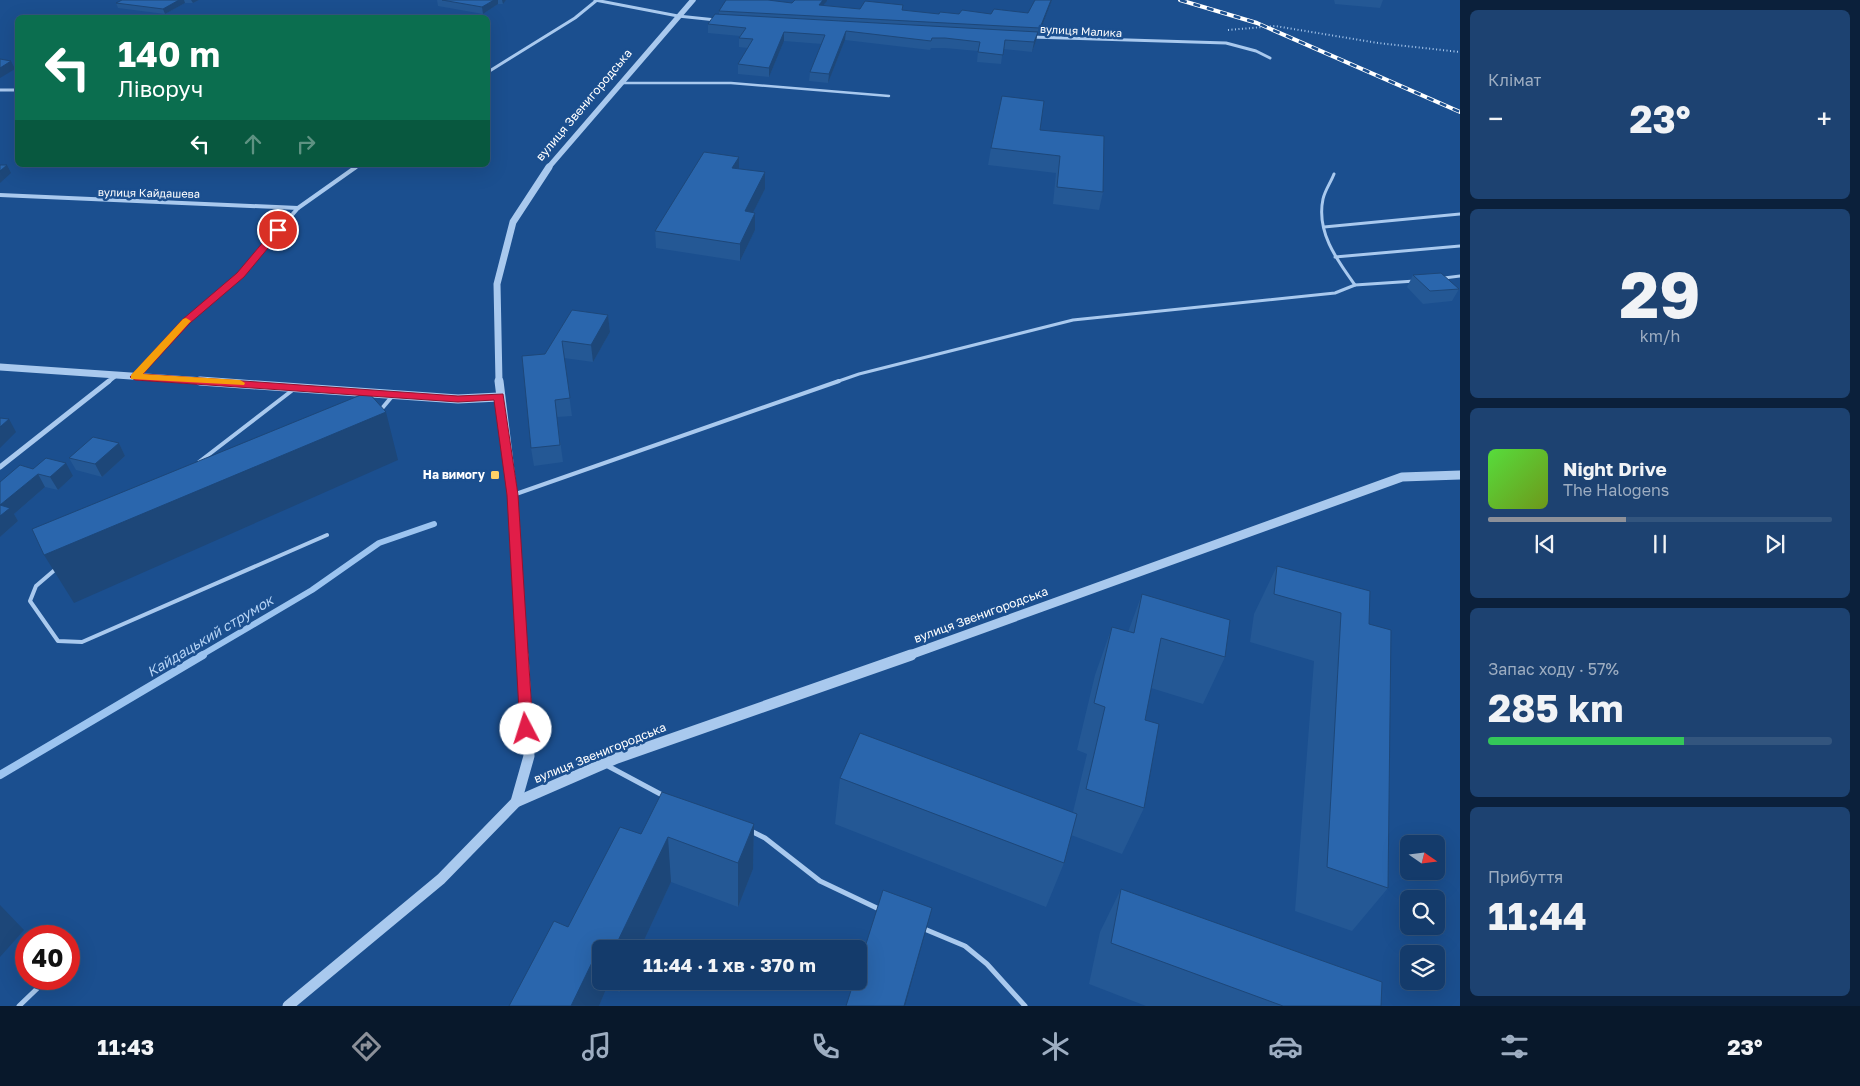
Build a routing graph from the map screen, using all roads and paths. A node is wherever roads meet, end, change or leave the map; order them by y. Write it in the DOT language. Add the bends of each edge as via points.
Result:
graph roads {
  1 [pos="596,0"];
  2 [pos="693,0"];
  3 [pos="678,16"];
  4 [pos="723,21"];
  5 [pos="1275,26"];
  6 [pos="1029,37"];
  7 [pos="1460,52"];
  8 [pos="1270,58"];
  9 [pos="490,63"];
  10 [pos="492,67"];
  11 [pos="490,70"];
  12 [pos="620,83"];
  13 [pos="0,90"];
  14 [pos="15,90"];
  15 [pos="889,96"];
  16 [pos="356,167"];
  17 [pos="1334,174"];
  18 [pos="0,195"];
  19 [pos="298,208"];
  20 [pos="1460,214"];
  21 [pos="1324,227"];
  22 [pos="1460,246"];
  23 [pos="1335,257"];
  24 [pos="1460,276"];
  25 [pos="1437,279"];
  26 [pos="1418,281"];
  27 [pos="1354,285"];
  28 [pos="0,367"];
  29 [pos="117,375"];
  30 [pos="135,377"];
  31 [pos="297,387"];
  32 [pos="395,394"];
  33 [pos="499,397"];
  34 [pos="376,415"];
  35 [pos="195,465"];
  36 [pos="0,467"];
  37 [pos="1460,474"];
  38 [pos="513,495"];
  39 [pos="326,535"];
  40 [pos="61,565"];
  41 [pos="604,764"];
  42 [pos="667,797"];
  43 [pos="516,802"];
  44 [pos="746,829"];
  45 [pos="892,915"];
  46 [pos="919,927"];
  47 [pos="35,990"];
  48 [pos="18,1006"];
  49 [pos="288,1006"];
  50 [pos="1025,1006"];
  1 -- 3 [label="street"];
  1 -- 10 [label="street" via="560,28"];
  2 -- 3 [label="street, вулиця Звенигородська"];
  3 -- 4 [label="street"];
  3 -- 12 [label="street, вулиця Звенигородська"];
  5 -- 7 [label="path"];
  6 -- 8 [label="street, вулиця Малика" via="1162,43 1226,42"];
  9 -- 10 [label="street"];
  10 -- 11 [label="street"];
  12 -- 15 [label="lane" via="731,84"];
  12 -- 33 [label="street, вулиця Звенигородська" via="555,158 513,222 497,284"];
  13 -- 14 [label="street"];
  16 -- 19 [label="street"];
  17 -- 21 [label="lane" via="1323,199"];
  18 -- 19 [label="street, вулиця Кайдашева"];
  19 -- 30 [label="street" via="240,275 186,321"];
  20 -- 21 [label="lane"];
  21 -- 23 [label="lane"];
  22 -- 23 [label="lane"];
  23 -- 27 [label="lane"];
  24 -- 25 [label="lane"];
  26 -- 27 [label="lane"];
  27 -- 38 [label="lane" via="1336,293 1308,297 1073,320 859,374"];
  28 -- 29 [label="street"];
  29 -- 30 [label="street"];
  29 -- 36 [label="street"];
  30 -- 31 [label="street"];
  31 -- 32 [label="street"];
  31 -- 35 [label="lane"];
  32 -- 33 [label="street" via="458,399"];
  32 -- 34 [label="lane"];
  33 -- 38 [label="street, вулиця Звенигородська"];
  37 -- 41 [label="street, вулиця Звенигородська" via="1402,477"];
  38 -- 43 [label="street, вулиця Звенигородська" via="529,756"];
  39 -- 40 [label="lane" via="91,638 72,643 58,641 30,601 37,582"];
  41 -- 42 [label="lane"];
  41 -- 43 [label="street, вулиця Звенигородська"];
  43 -- 49 [label="street, вулиця Звенигородська" via="441,879"];
  44 -- 45 [label="lane" via="764,836 832,890"];
  46 -- 50 [label="lane" via="965,946 987,964"];
  47 -- 48 [label="lane"];
}
